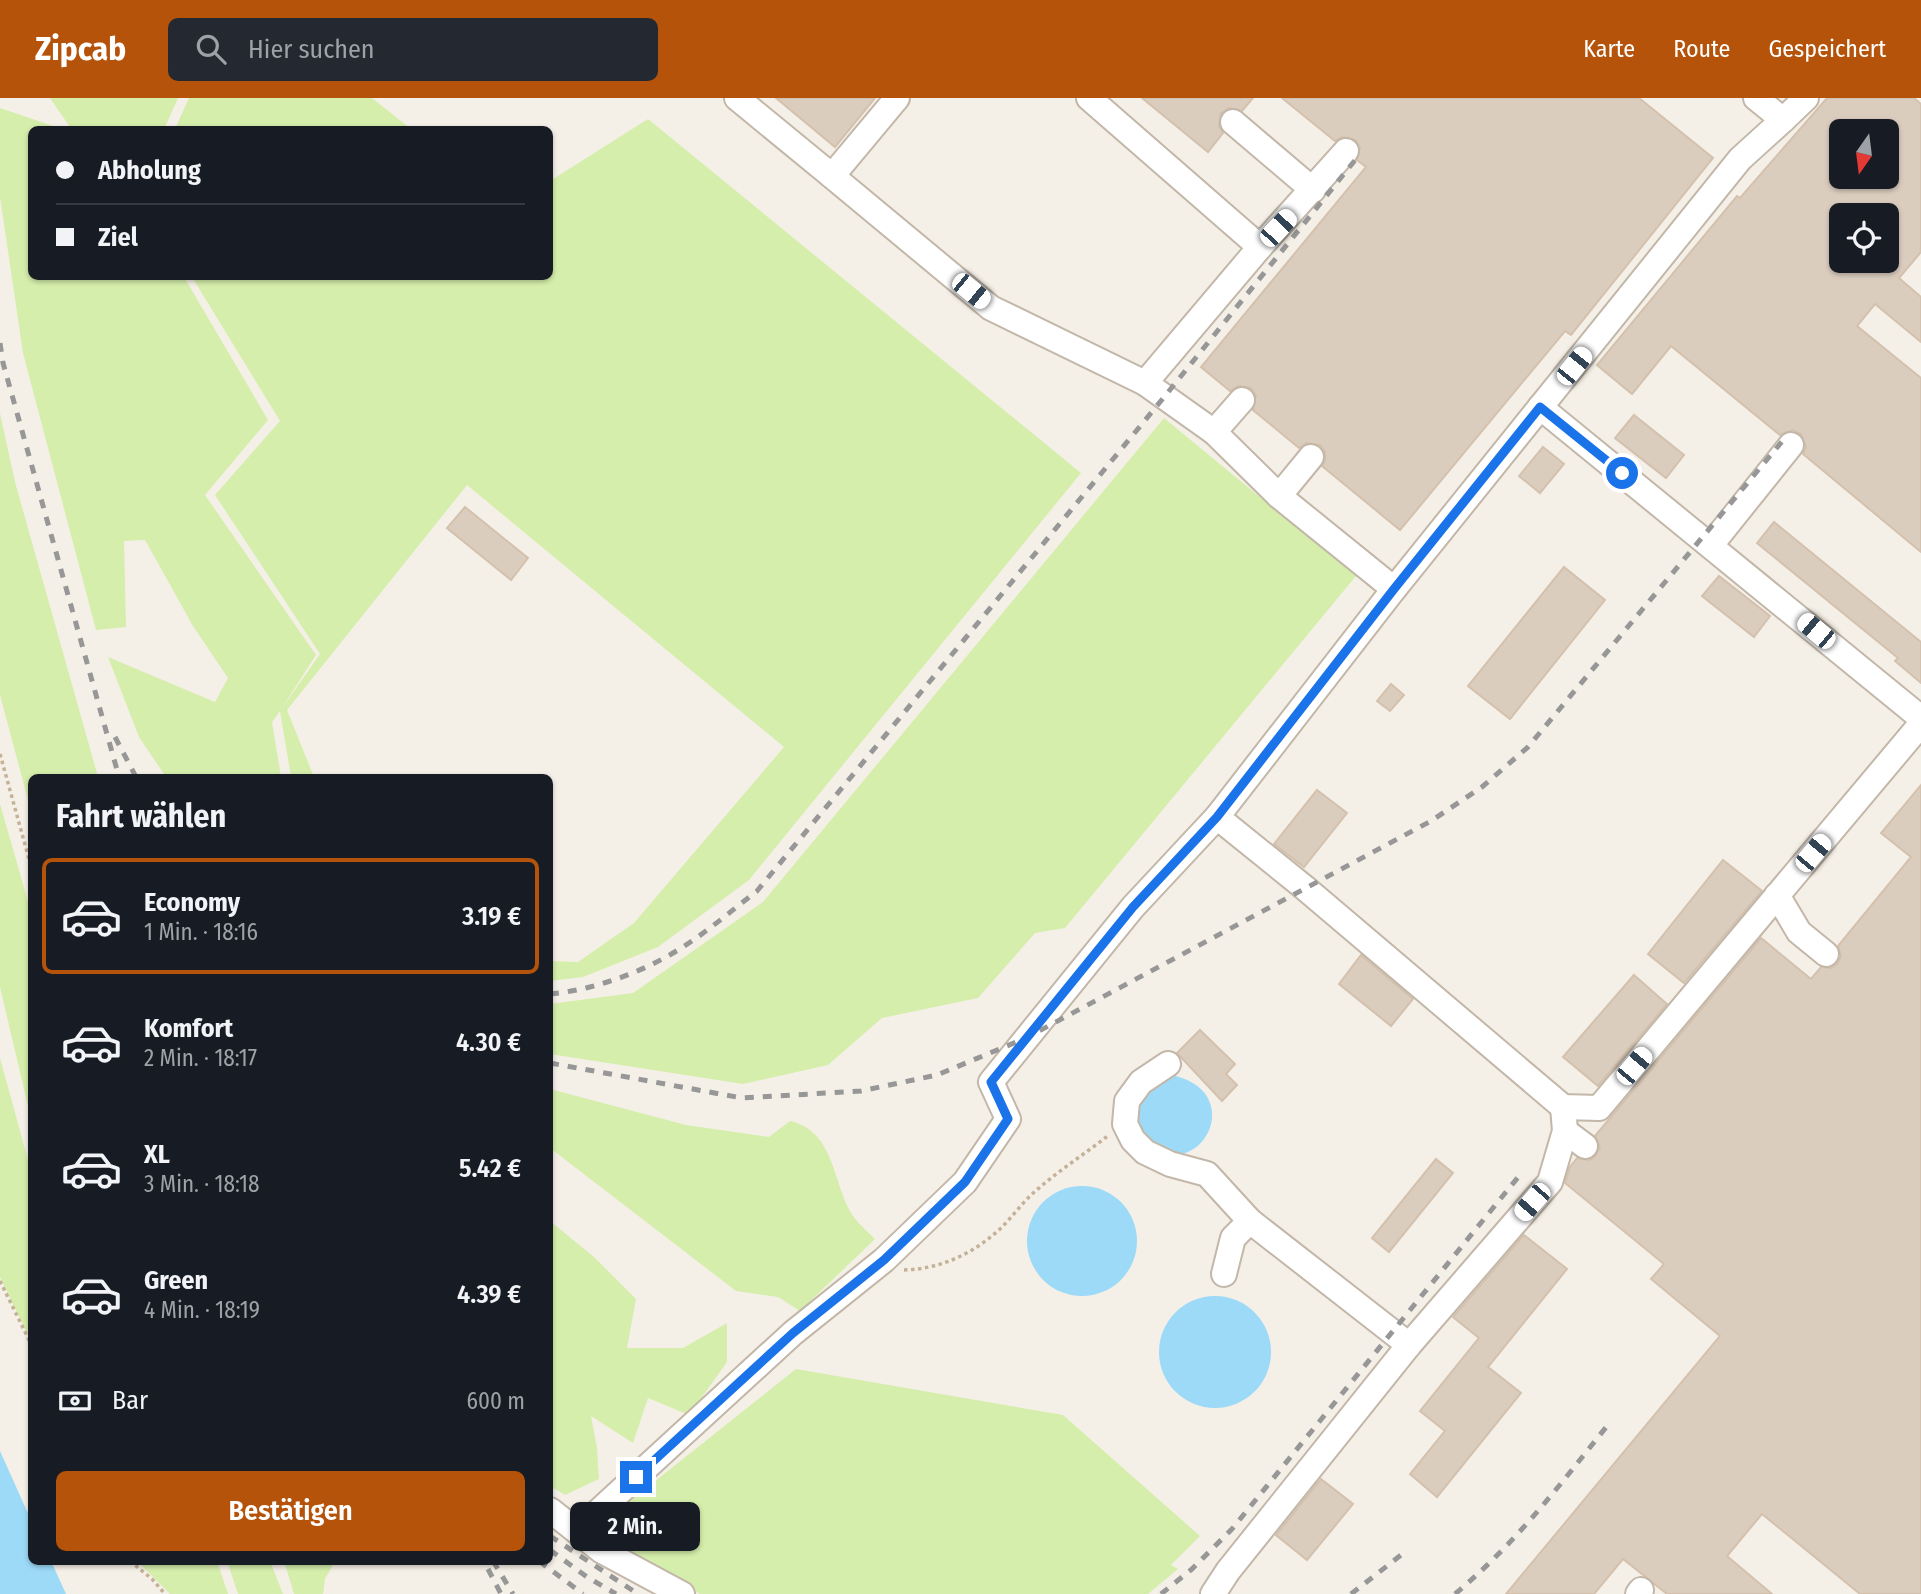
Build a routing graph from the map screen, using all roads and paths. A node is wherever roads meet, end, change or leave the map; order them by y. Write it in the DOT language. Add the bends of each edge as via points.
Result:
graph roads {
  1 [pos="737,98"];
  2 [pos="897,98"];
  3 [pos="1089,98"];
  4 [pos="1756,98"];
  5 [pos="1806,98"];
  6 [pos="1783,120"];
  7 [pos="1233,122"];
  8 [pos="1346,151"];
  9 [pos="832,176"];
  10 [pos="1313,190"];
  11 [pos="1260,247"];
  12 [pos="1144,383"];
  13 [pos="1242,400"];
  14 [pos="1540,407"];
  15 [pos="1214,432"];
  16 [pos="1791,445"];
  17 [pos="1311,457"];
  18 [pos="1279,496"];
  19 [pos="1711,545"];
  20 [pos="1394,589"];
  21 [pos="1921,718"];
  22 [pos="1921,724"];
  23 [pos="0,754"];
  24 [pos="1217,817"];
  25 [pos="28,856"];
  26 [pos="1777,895"];
  27 [pos="1826,954"];
  28 [pos="1168,1064"];
  29 [pos="1564,1119"];
  30 [pos="1125,1124"];
  31 [pos="1585,1146"];
  32 [pos="1250,1221"];
  33 [pos="895,1270"];
  34 [pos="1224,1274"];
  35 [pos="0,1281"];
  36 [pos="28,1338"];
  37 [pos="1409,1345"];
  38 [pos="553,1512"];
  39 [pos="577,1531"];
  40 [pos="135,1565"];
  41 [pos="164,1594"];
  42 [pos="682,1594"];
  43 [pos="1213,1594"];
  1 -- 9 [label="lane" via="798,133"];
  2 -- 9 [label="lane"];
  3 -- 11 [label="lane"];
  4 -- 6 [label="lane"];
  5 -- 6 [label="lane"];
  6 -- 14 [label="lane" via="1740,159"];
  7 -- 10 [label="lane"];
  8 -- 10 [label="lane"];
  9 -- 12 [label="lane" via="990,308"];
  10 -- 11 [label="lane"];
  11 -- 12 [label="lane"];
  12 -- 15 [label="lane"];
  13 -- 15 [label="lane"];
  14 -- 19 [label="lane"];
  14 -- 20 [label="lane"];
  15 -- 18 [label="lane"];
  16 -- 19 [label="lane"];
  17 -- 18 [label="lane"];
  18 -- 20 [label="lane"];
  19 -- 21 [label="lane"];
  20 -- 24 [label="lane"];
  22 -- 26 [label="lane"];
  23 -- 25 [label="path"];
  24 -- 29 [label="lane" via="1305,888"];
  24 -- 39 [label="lane" via="1133,907 991,1082 1008,1119 965,1182 884,1260 793,1333"];
  26 -- 27 [label="lane" via="1799,932"];
  26 -- 29 [label="lane" via="1599,1108"];
  28 -- 30 [label="lane" via="1141,1082 1127,1101"];
  29 -- 31 [label="lane"];
  29 -- 37 [label="lane" via="1550,1182"];
  30 -- 32 [label="lane" via="1145,1152 1207,1174"];
  30 -- 33 [label="path" via="1038,1189 984,1242 929,1268"];
  32 -- 34 [label="lane" via="1233,1238"];
  32 -- 37 [label="lane"];
  35 -- 36 [label="path"];
  37 -- 43 [label="lane"];
  38 -- 39 [label="lane"];
  39 -- 42 [label="lane" via="602,1551"];
  40 -- 41 [label="path"];
}
